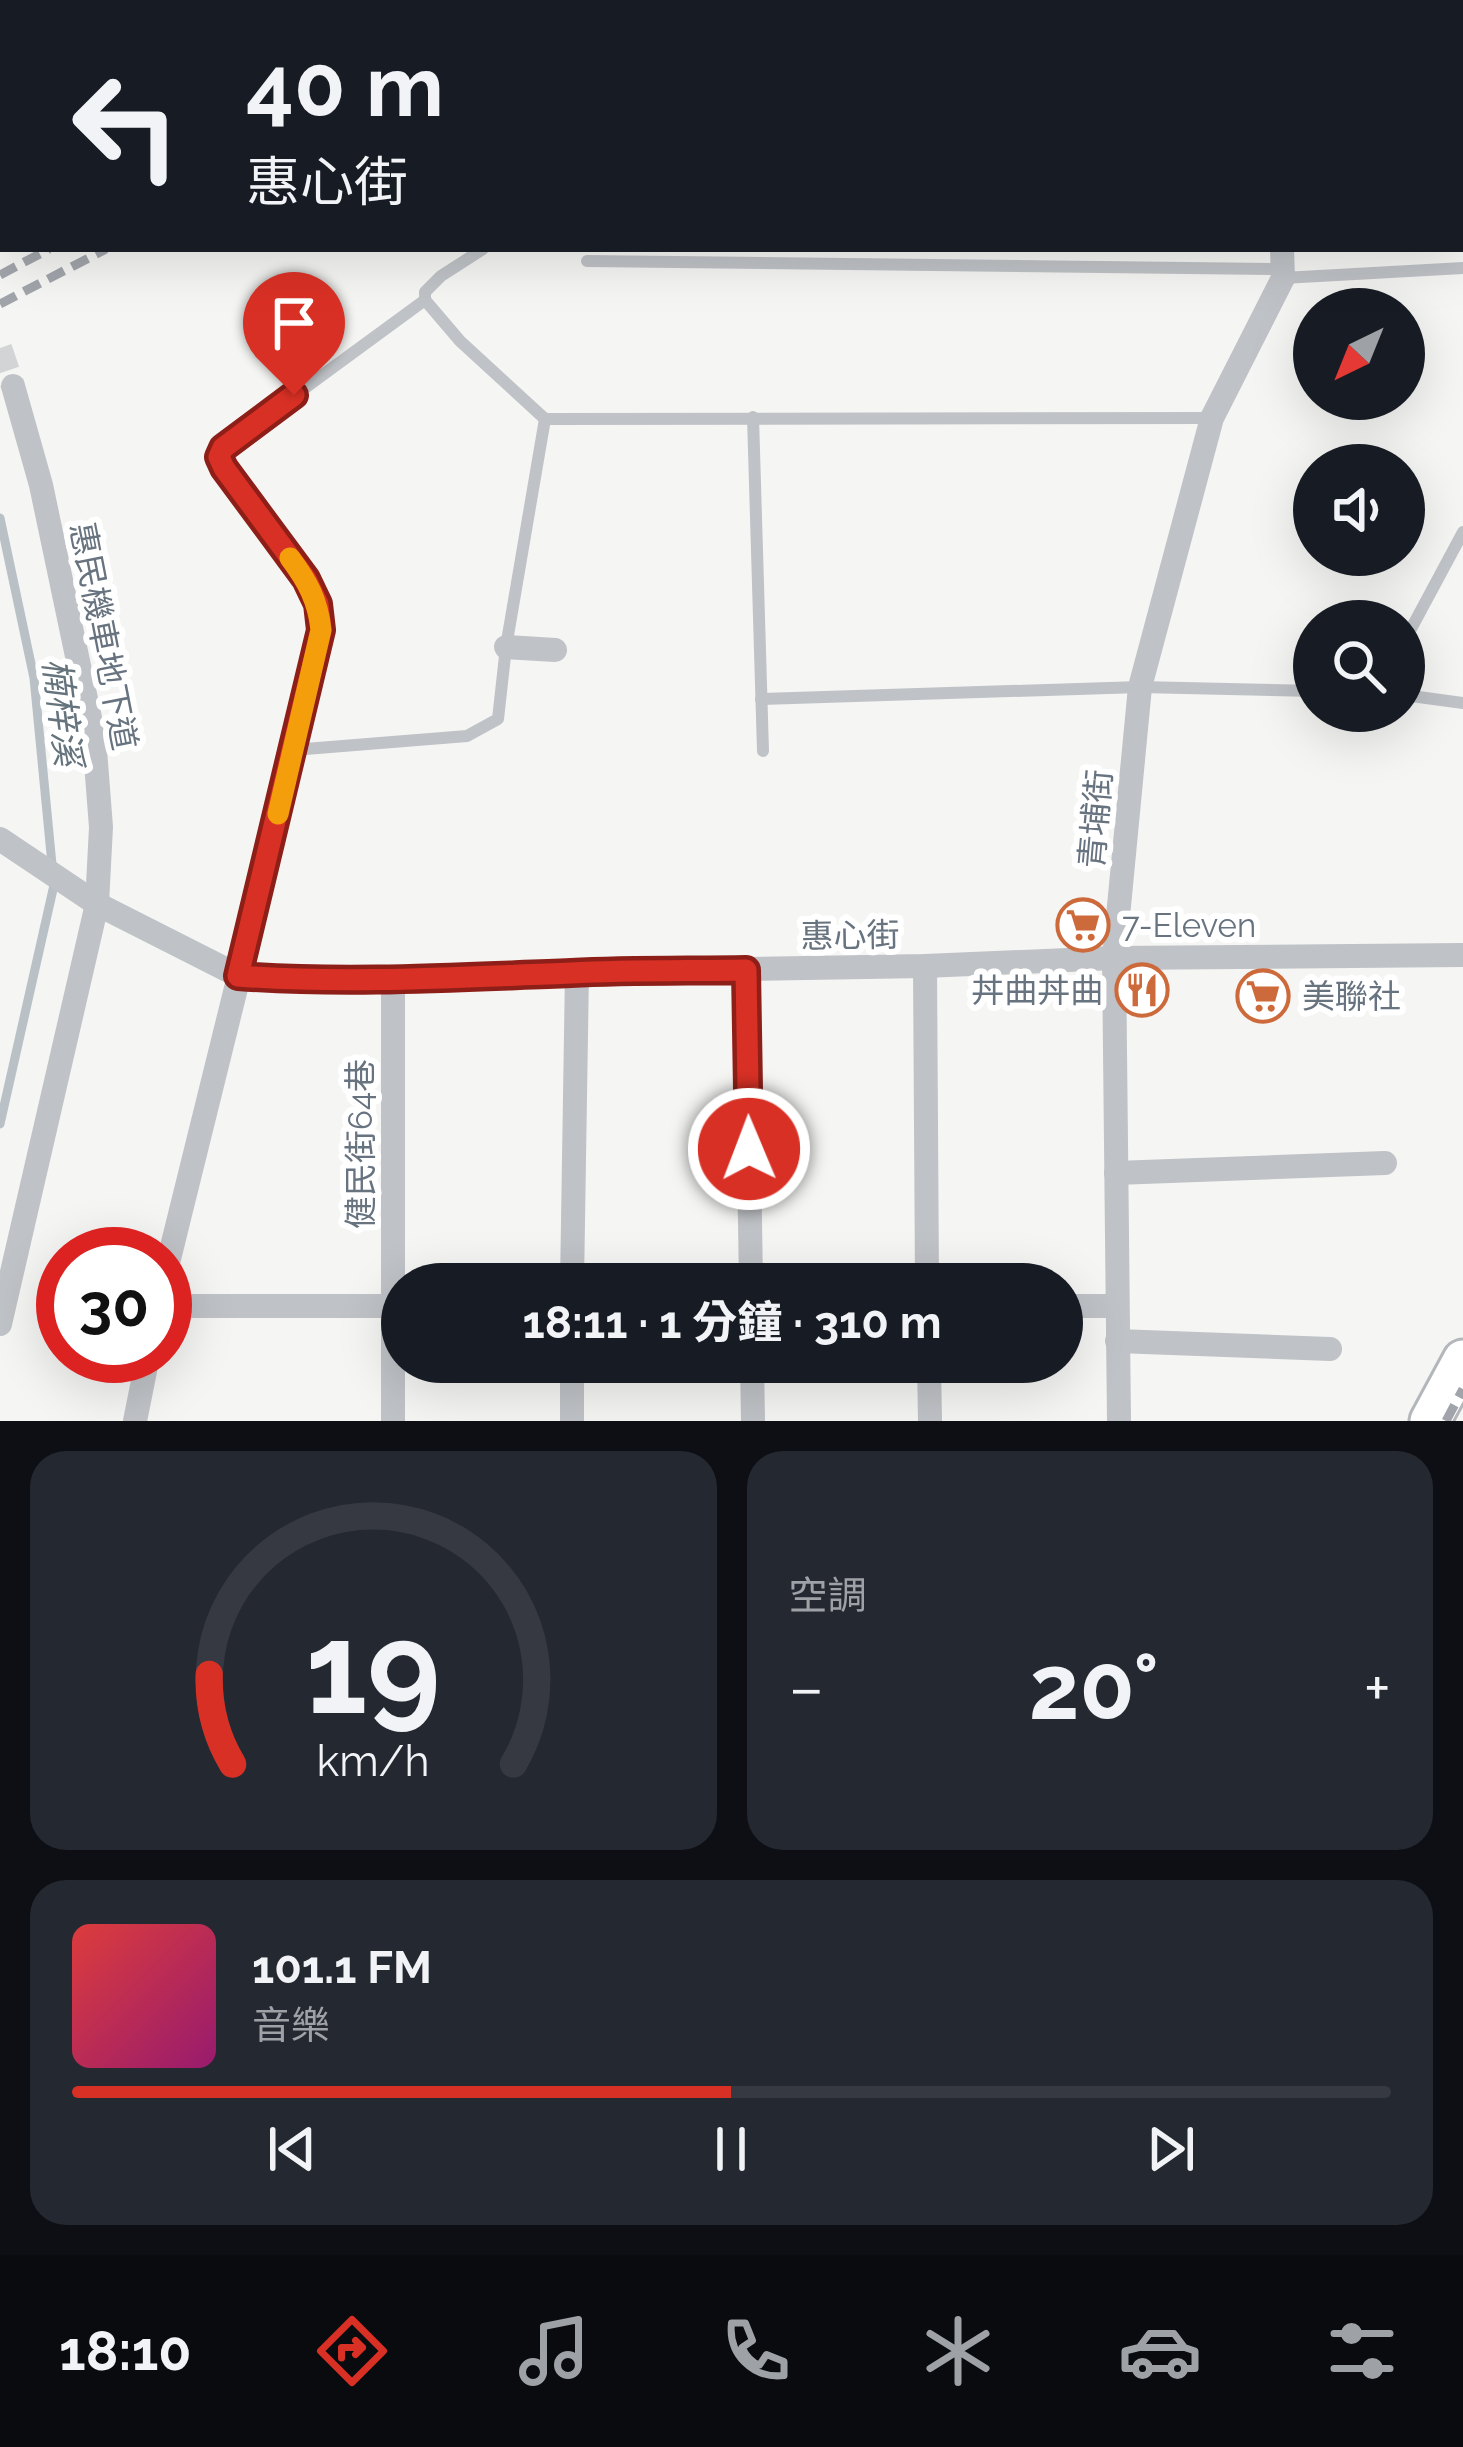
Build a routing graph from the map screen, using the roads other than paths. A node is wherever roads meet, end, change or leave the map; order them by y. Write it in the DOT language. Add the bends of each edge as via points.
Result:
graph roads {
  1 [pos="478,252"];
  2 [pos="587,261"];
  3 [pos="1283,265"];
  4 [pos="1463,268"];
  5 [pos="425,300"];
  6 [pos="13,386"];
  7 [pos="753,416"];
  8 [pos="1212,418"];
  9 [pos="545,419"];
  10 [pos="1463,532"];
  11 [pos="1425,603"];
  12 [pos="506,647"];
  13 [pos="555,650"];
  14 [pos="1140,687"];
  15 [pos="1293,691"];
  16 [pos="1425,698"];
  17 [pos="761,700"];
  18 [pos="1463,703"];
  19 [pos="293,750"];
  20 [pos="763,751"];
  21 [pos="0,839"];
  22 [pos="97,904"];
  23 [pos="1463,955"];
  24 [pos="1114,958"];
  25 [pos="925,966"];
  26 [pos="746,970"];
  27 [pos="577,972"];
  28 [pos="238,976"];
  29 [pos="393,981"];
  30 [pos="1385,1163"];
  31 [pos="1116,1173"];
  32 [pos="177,1227"];
  33 [pos="397,1263"];
  34 [pos="572,1263"];
  35 [pos="751,1263"];
  36 [pos="927,1263"];
  37 [pos="192,1306"];
  38 [pos="381,1306"];
  39 [pos="1083,1306"];
  40 [pos="1117,1306"];
  41 [pos="0,1324"];
  42 [pos="1118,1341"];
  43 [pos="1330,1349"];
  44 [pos="1463,1360"];
  45 [pos="143,1383"];
  46 [pos="395,1383"];
  47 [pos="572,1383"];
  48 [pos="752,1383"];
  49 [pos="929,1383"];
  50 [pos="135,1421"];
  51 [pos="393,1421"];
  52 [pos="572,1421"];
  53 [pos="753,1421"];
  54 [pos="930,1421"];
  55 [pos="1119,1421"];
  56 [pos="1430,1421"];
  1 -- 5 [label="lane" via="441,276"];
  2 -- 3 [label="lane"];
  3 -- 4 [label="lane"];
  3 -- 8 [label="street, 青埔街"];
  5 -- 9 [label="lane"];
  5 -- 19 [label="lane" via="219,457 318,604 321,630"];
  6 -- 22 [label="street, 惠民機車地下道" via="94,737"];
  7 -- 8 [label="lane"];
  7 -- 9 [label="lane"];
  7 -- 17 [label="lane"];
  8 -- 14 [label="street, 青埔街"];
  9 -- 12 [label="lane"];
  10 -- 11 [label="lane"];
  12 -- 13 [label="street"];
  12 -- 19 [label="lane" via="498,719 467,736"];
  14 -- 15 [label="lane"];
  14 -- 17 [label="lane"];
  14 -- 24 [label="street, 青埔街"];
  16 -- 18 [label="lane"];
  17 -- 20 [label="lane"];
  19 -- 28 [label="lane"];
  21 -- 22 [label="street"];
  22 -- 28 [label="street"];
  22 -- 41 [label="street, 惠民機車地下道"];
  23 -- 24 [label="street, 惠心街"];
  24 -- 25 [label="street, 惠心街"];
  24 -- 31 [label="street, 青埔街"];
  25 -- 26 [label="street, 惠心街"];
  25 -- 36 [label="street"];
  26 -- 27 [label="street, 惠心街"];
  26 -- 35 [label="street"];
  27 -- 29 [label="street, 惠心街"];
  27 -- 34 [label="street"];
  28 -- 29 [label="street, 惠心街"];
  28 -- 32 [label="street"];
  29 -- 33 [label="street, 健民街64巷"];
  30 -- 31 [label="street"];
  31 -- 40 [label="street, 青埔街"];
  37 -- 38 [label="street"];
  39 -- 40 [label="street"];
  40 -- 42 [label="street, 青埔街"];
  42 -- 43 [label="street"];
  42 -- 55 [label="street, 青埔街"];
  44 -- 56 [label="main road"];
  45 -- 50 [label="street"];
  46 -- 51 [label="street, 健民街64巷"];
  47 -- 52 [label="street"];
  48 -- 53 [label="street"];
  49 -- 54 [label="street"];
}
